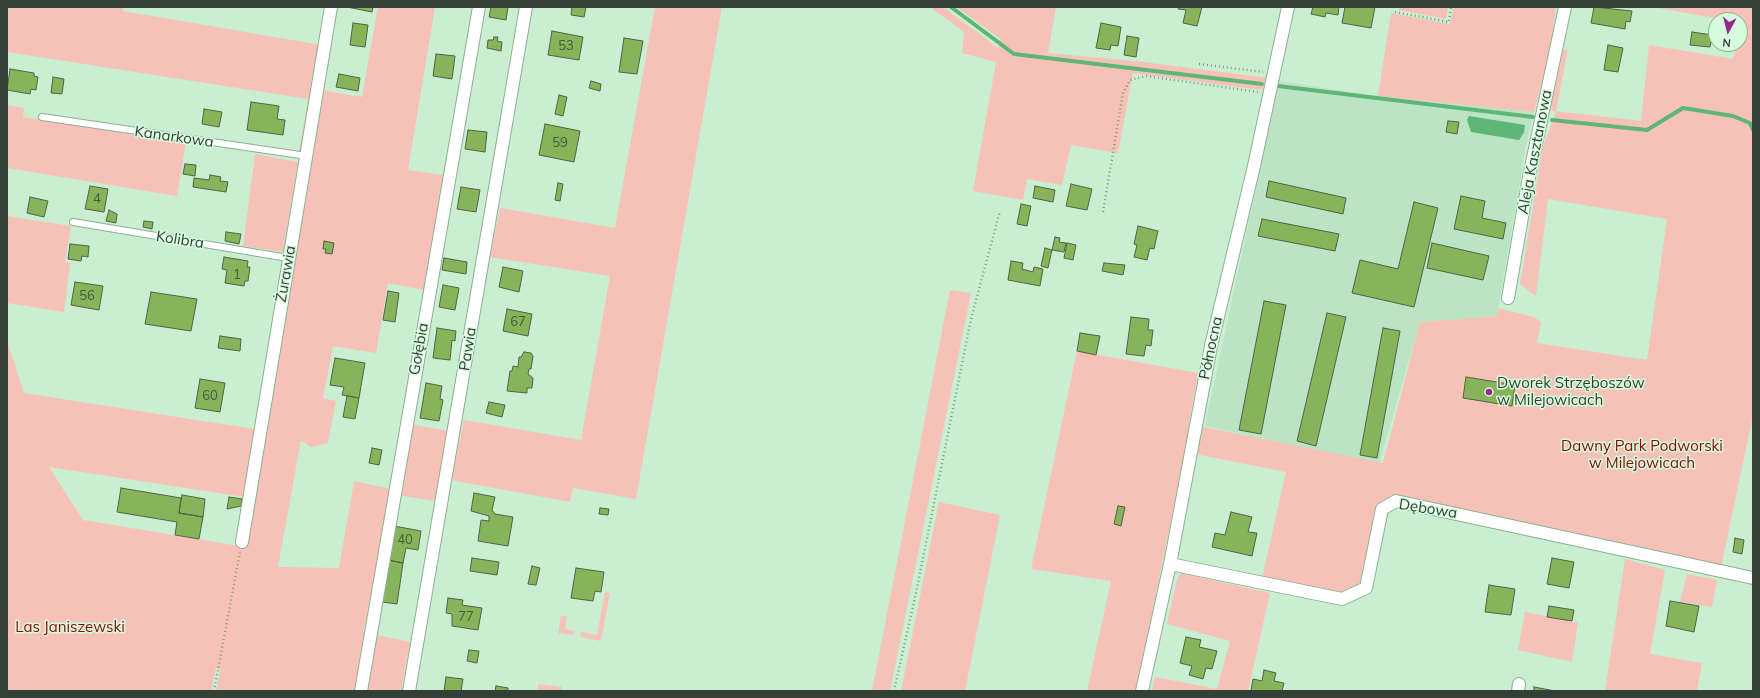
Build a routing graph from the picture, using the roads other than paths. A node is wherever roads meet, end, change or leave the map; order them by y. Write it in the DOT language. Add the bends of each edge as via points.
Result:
graph roads {
  1 [pos="332,7"];
  2 [pos="479,7"];
  3 [pos="526,7"];
  4 [pos="1288,7"];
  5 [pos="1565,7"];
  6 [pos="42,117"];
  7 [pos="307,156"];
  8 [pos="72,222"];
  9 [pos="288,258"];
  10 [pos="1508,298"];
  11 [pos="242,542"];
  12 [pos="1170,564"];
  13 [pos="1753,578"];
  14 [pos="361,691"];
  15 [pos="409,691"];
  16 [pos="1142,691"];
  1 -- 7 [label="street, Żurawia"];
  2 -- 14 [label="street, Gołębia"];
  3 -- 15 [label="street, Pawia"];
  4 -- 12 [label="street, Północna" via="1254,166 1211,346"];
  5 -- 10 [label="street, Aleja Kasztanowa" via="1529,178"];
  6 -- 7 [label="lane, Kanarkowa"];
  7 -- 9 [label="street, Żurawia"];
  8 -- 9 [label="lane, Kolibra"];
  9 -- 11 [label="street, Żurawia"];
  12 -- 13 [label="street, Dębowa" via="1342,599 1366,588 1382,509 1396,501"];
  12 -- 16 [label="street, Północna"];
}
